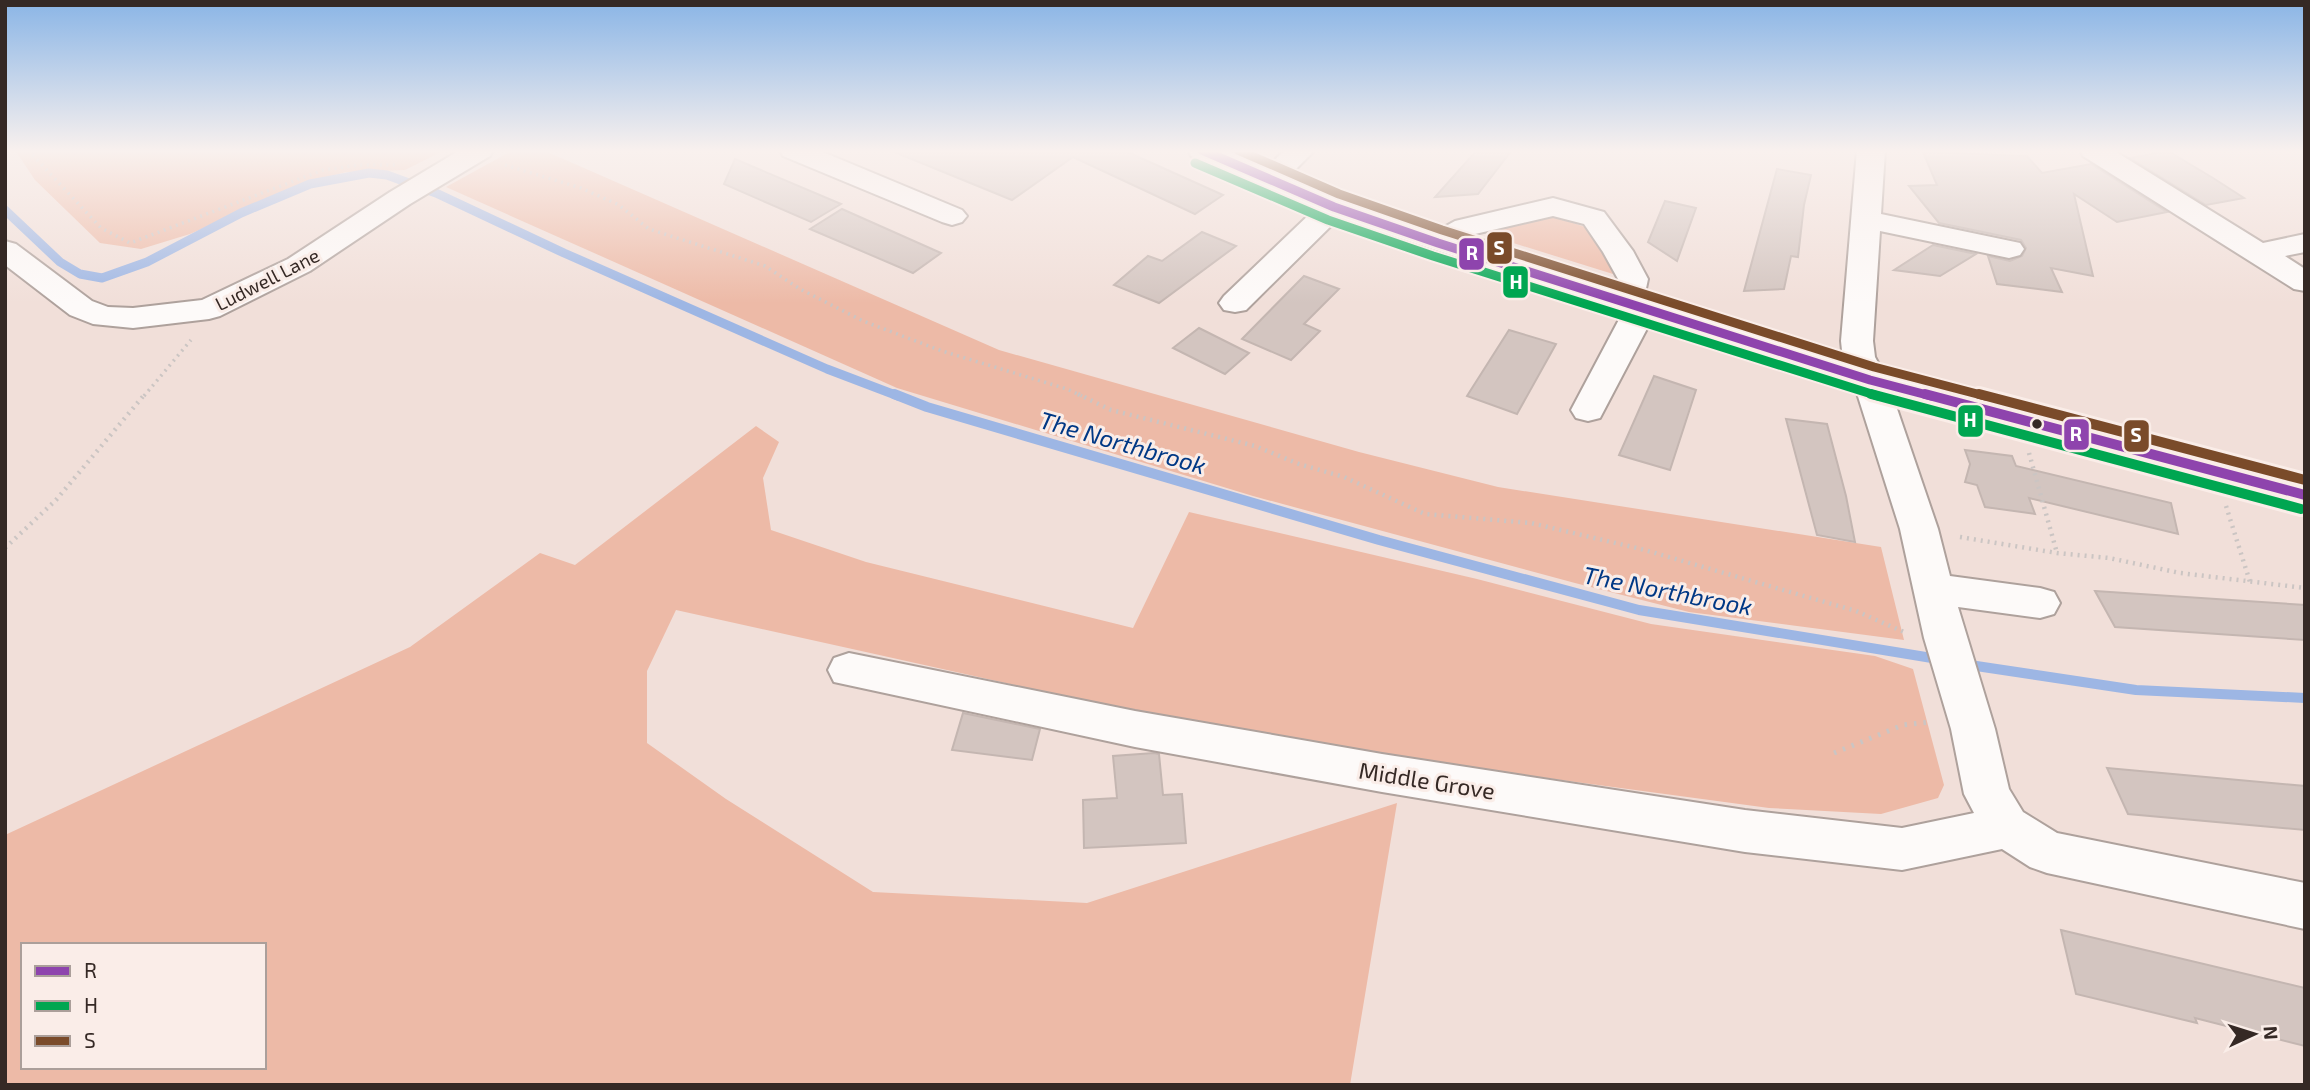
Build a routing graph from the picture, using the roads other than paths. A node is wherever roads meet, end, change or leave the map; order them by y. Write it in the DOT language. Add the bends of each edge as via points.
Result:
graph roads {
  1 [pos="396,201"];
  2 [pos="916,201"];
  3 [pos="1318,201"];
  4 [pos="1868,201"];
  5 [pos="2174,201"];
  6 [pos="1334,207"];
  7 [pos="952,216"];
  8 [pos="1867,220"];
  9 [pos="1438,243"];
  10 [pos="2305,243"];
  11 [pos="2009,249"];
  12 [pos="5,250"];
  13 [pos="2258,253"];
  14 [pos="2305,282"];
  15 [pos="1235,303"];
  16 [pos="1634,305"];
  17 [pos="1870,380"];
  18 [pos="1588,410"];
  19 [pos="2305,495"];
  20 [pos="1932,589"];
  21 [pos="2040,603"];
  22 [pos="849,670"];
  23 [pos="2007,827"];
  24 [pos="2305,906"];
  1 -- 12 [label="street, Ludwell Lane" via="299,265 209,309 104,317 81,308"];
  2 -- 7 [label="street"];
  3 -- 6 [label="street"];
  4 -- 8 [label="street"];
  5 -- 13 [label="street"];
  6 -- 9 [label="street"];
  6 -- 15 [label="street"];
  8 -- 11 [label="street"];
  8 -- 17 [label="street" via="1857,341 1858,357"];
  9 -- 16 [label="street"];
  9 -- 16 [label="street" via="1465,227 1528,210 1553,207 1594,218 1633,279"];
  10 -- 13 [label="street"];
  13 -- 14 [label="street"];
  16 -- 17 [label="street"];
  16 -- 18 [label="street"];
  17 -- 19 [label="street"];
  17 -- 20 [label="street" via="1919,529"];
  20 -- 21 [label="street"];
  20 -- 23 [label="street" via="1987,794"];
  22 -- 23 [label="street, Middle Grove" via="1135,729 1745,831 1902,849"];
  23 -- 24 [label="street" via="2047,852"];
}
